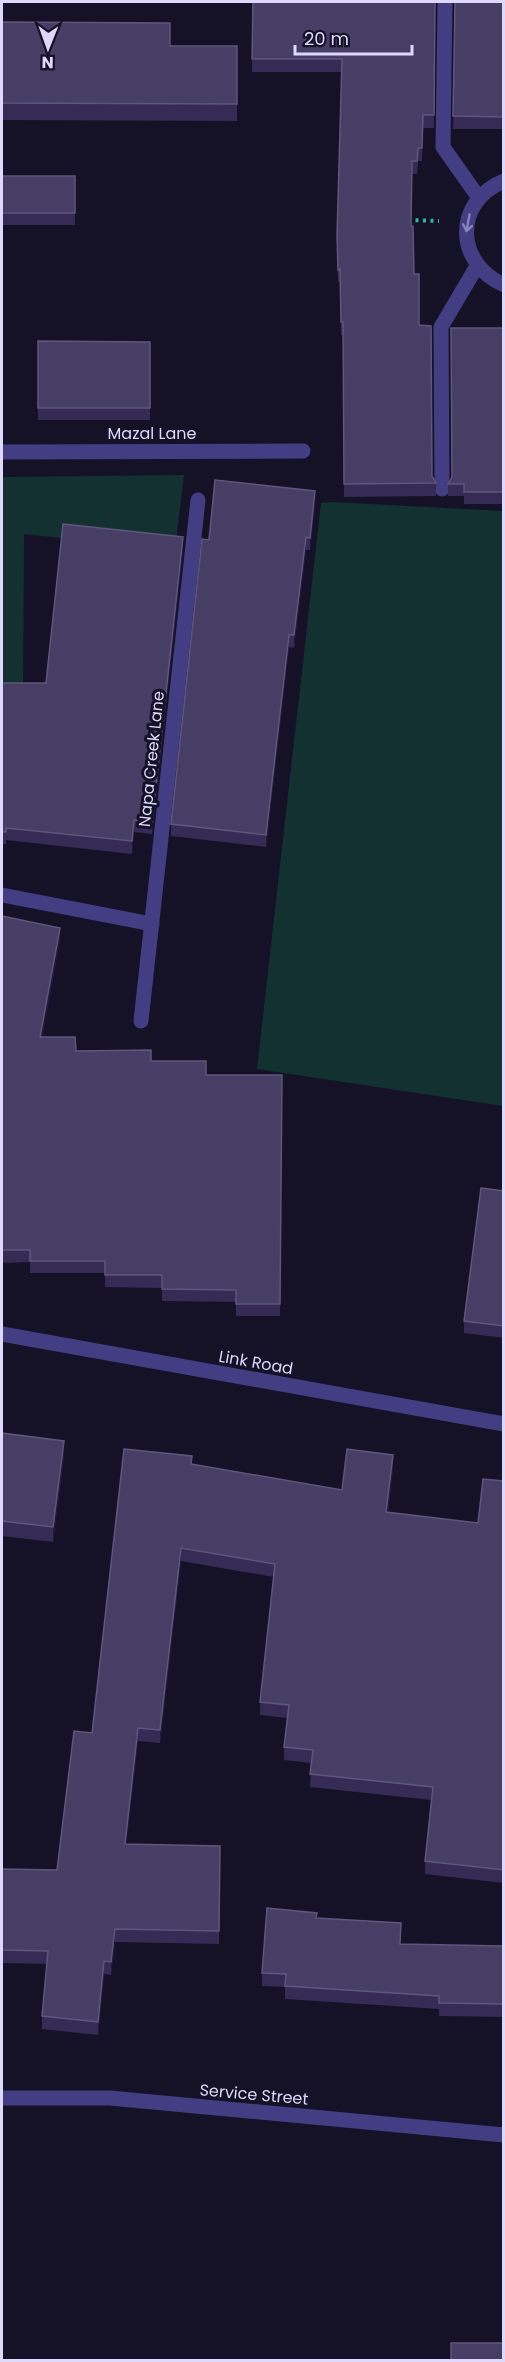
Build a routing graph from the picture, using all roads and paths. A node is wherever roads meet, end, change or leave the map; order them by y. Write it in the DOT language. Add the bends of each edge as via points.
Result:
graph roads {
  1 [pos="445,2"];
  2 [pos="504,181"];
  3 [pos="479,198"];
  4 [pos="398,220"];
  5 [pos="449,221"];
  6 [pos="477,266"];
  7 [pos="504,285"];
  8 [pos="303,451"];
  9 [pos="2,452"];
  10 [pos="442,489"];
  11 [pos="198,501"];
  12 [pos="2,895"];
  13 [pos="152,924"];
  14 [pos="141,1021"];
  15 [pos="2,1334"];
  16 [pos="504,1424"];
  17 [pos="2,2098"];
  18 [pos="504,2135"];
  1 -- 3 [label="street" via="443,147"];
  2 -- 3 [label="street" via="492,185"];
  3 -- 6 [label="street, one-way" via="466,231 468,249"];
  4 -- 5 [label="path"];
  6 -- 7 [label="street" via="490,279"];
  6 -- 10 [label="street" via="441,327"];
  8 -- 9 [label="street, Mazal Lane"];
  11 -- 13 [label="street, Napa Creek Lane"];
  12 -- 13 [label="street"];
  13 -- 14 [label="street, Napa Creek Lane"];
  15 -- 16 [label="street, Link Road"];
  17 -- 18 [label="street, Service Street" via="110,2098"];
}
